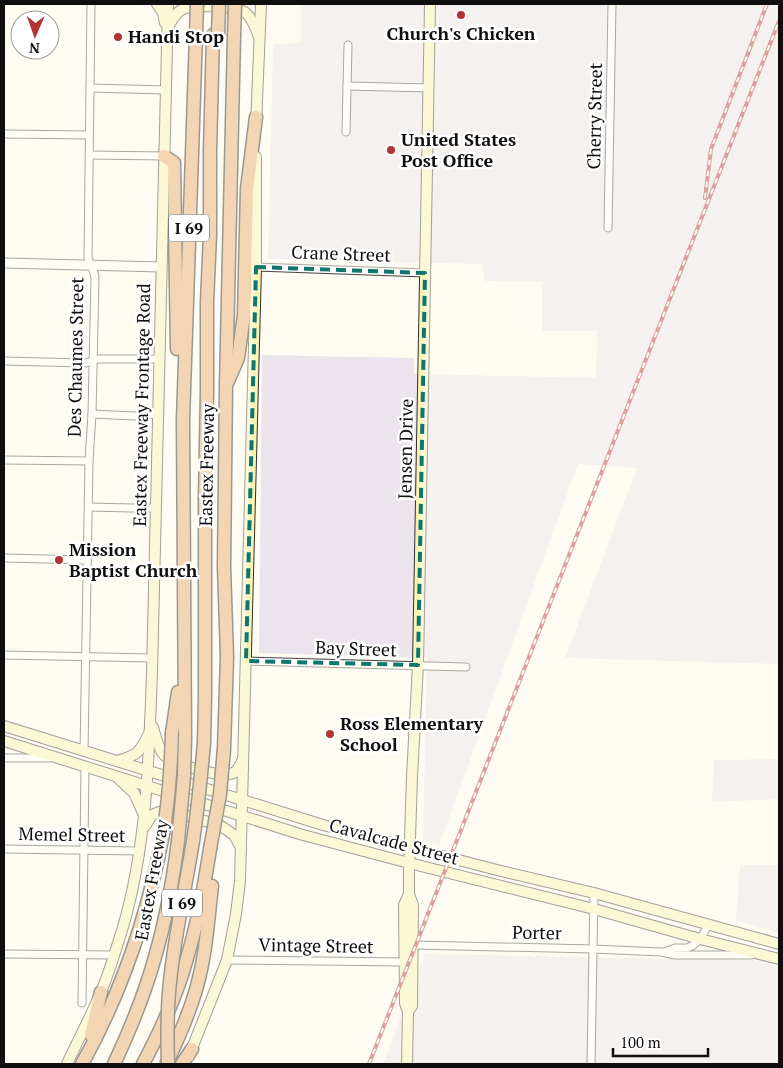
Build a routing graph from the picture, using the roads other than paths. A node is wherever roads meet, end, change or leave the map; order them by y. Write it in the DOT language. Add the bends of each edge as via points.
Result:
graph roads {
  1 [pos="91,4"];
  2 [pos="156,4"];
  3 [pos="168,4"];
  4 [pos="197,4"];
  5 [pos="214,4"];
  6 [pos="220,4"];
  7 [pos="235,4"];
  8 [pos="261,4"];
  9 [pos="430,4"];
  10 [pos="612,4"];
  11 [pos="167,28"];
  12 [pos="216,35"];
  13 [pos="260,38"];
  14 [pos="348,45"];
  15 [pos="347,86"];
  16 [pos="90,88"];
  17 [pos="429,88"];
  18 [pos="166,90"];
  19 [pos="256,117"];
  20 [pos="346,132"];
  21 [pos="4,134"];
  22 [pos="89,135"];
  23 [pos="90,154"];
  24 [pos="164,156"];
  25 [pos="608,228"];
  26 [pos="4,263"];
  27 [pos="90,265"];
  28 [pos="161,267"];
  29 [pos="256,267"];
  30 [pos="425,273"];
  31 [pos="160,359"];
  32 [pos="4,361"];
  33 [pos="94,361"];
  34 [pos="184,382"];
  35 [pos="226,385"];
  36 [pos="92,414"];
  37 [pos="158,414"];
  38 [pos="4,460"];
  39 [pos="89,461"];
  40 [pos="89,507"];
  41 [pos="156,508"];
  42 [pos="4,558"];
  43 [pos="88,560"];
  44 [pos="184,653"];
  45 [pos="4,655"];
  46 [pos="86,657"];
  47 [pos="152,658"];
  48 [pos="246,661"];
  49 [pos="418,665"];
  50 [pos="466,667"];
  51 [pos="4,726"];
  52 [pos="150,727"];
  53 [pos="4,741"];
  54 [pos="84,751"];
  55 [pos="4,758"];
  56 [pos="55,758"];
  57 [pos="244,758"];
  58 [pos="117,761"];
  59 [pos="85,767"];
  60 [pos="148,770"];
  61 [pos="116,777"];
  62 [pos="147,786"];
  63 [pos="243,800"];
  64 [pos="144,816"];
  65 [pos="242,816"];
  66 [pos="323,825"];
  67 [pos="142,830"];
  68 [pos="319,839"];
  69 [pos="410,847"];
  70 [pos="4,849"];
  71 [pos="242,849"];
  72 [pos="84,850"];
  73 [pos="213,850"];
  74 [pos="139,851"];
  75 [pos="409,863"];
  76 [pos="594,893"];
  77 [pos="409,894"];
  78 [pos="594,908"];
  79 [pos="709,924"];
  80 [pos="700,939"];
  81 [pos="779,944"];
  82 [pos="413,945"];
  83 [pos="593,949"];
  84 [pos="662,952"];
  85 [pos="4,954"];
  86 [pos="83,955"];
  87 [pos="114,955"];
  88 [pos="766,956"];
  89 [pos="779,959"];
  90 [pos="227,960"];
  91 [pos="405,962"];
  92 [pos="101,992"];
  93 [pos="82,1003"];
  94 [pos="408,1012"];
  95 [pos="192,1049"];
  96 [pos="67,1064"];
  97 [pos="82,1064"];
  98 [pos="114,1064"];
  99 [pos="144,1064"];
  100 [pos="167,1064"];
  101 [pos="182,1064"];
  102 [pos="187,1064"];
  103 [pos="407,1064"];
  104 [pos="592,1064"];
  1 -- 16 [label="street, Des Chaumes Street"];
  2 -- 11 [label="main road" via="163,13"];
  3 -- 11 [label="main road, Eastex Freeway Frontage Road"];
  4 -- 34 [label="highway, Eastex Freeway / I 69, bridge"];
  5 -- 12 [label="highway, I 69"];
  6 -- 12 [label="highway, I 69, bridge"];
  7 -- 35 [label="highway, Eastex Freeway / I 69, bridge"];
  8 -- 13 [label="main road"];
  9 -- 17 [label="main road, Jensen Drive"];
  10 -- 25 [label="street, Cherry Street"];
  11 -- 13 [label="main road" via="173,17 184,9 228,7 246,13"];
  11 -- 18 [label="main road, Eastex Freeway Frontage Road"];
  12 -- 100 [label="highway, I 69, bridge" via="207,302 204,743 194,834 171,973"];
  13 -- 19 [label="main road"];
  14 -- 15 [label="street"];
  15 -- 17 [label="street"];
  15 -- 20 [label="street"];
  16 -- 18 [label="street"];
  16 -- 22 [label="street, Des Chaumes Street"];
  17 -- 30 [label="main road, Jensen Drive"];
  18 -- 24 [label="main road, Eastex Freeway Frontage Road"];
  19 -- 29 [label="main road"];
  19 -- 35 [label="highway" via="247,189 244,315 238,358"];
  21 -- 22 [label="street"];
  22 -- 23 [label="street, Des Chaumes Street"];
  23 -- 24 [label="street"];
  23 -- 27 [label="street, Des Chaumes Street"];
  24 -- 28 [label="main road, Eastex Freeway Frontage Road"];
  24 -- 34 [label="highway" via="174,163 177,362"];
  26 -- 27 [label="street"];
  27 -- 28 [label="street"];
  27 -- 33 [label="street, Des Chaumes Street" via="95,277"];
  28 -- 31 [label="main road, Eastex Freeway Frontage Road"];
  29 -- 30 [label="street, Crane Street"];
  29 -- 48 [label="main road"];
  30 -- 49 [label="main road, Jensen Drive"];
  31 -- 33 [label="street"];
  31 -- 37 [label="main road, Eastex Freeway Frontage Road"];
  32 -- 33 [label="street"];
  33 -- 36 [label="street, Des Chaumes Street"];
  34 -- 44 [label="highway, Eastex Freeway / I 69"];
  35 -- 73 [label="highway, Eastex Freeway / I 69, bridge" via="224,567 227,657 224,749"];
  36 -- 37 [label="street"];
  36 -- 39 [label="street, Des Chaumes Street"];
  37 -- 41 [label="main road, Eastex Freeway Frontage Road"];
  38 -- 39 [label="street"];
  39 -- 40 [label="street, Des Chaumes Street"];
  40 -- 41 [label="street"];
  40 -- 43 [label="street, Des Chaumes Street"];
  41 -- 47 [label="main road, Eastex Freeway Frontage Road"];
  42 -- 43 [label="street"];
  43 -- 46 [label="street, Des Chaumes Street"];
  44 -- 97 [label="highway, bridge" via="172,733 168,807 154,880 132,953"];
  44 -- 98 [label="highway, Eastex Freeway / I 69, bridge" via="184,776 169,897 155,957"];
  45 -- 46 [label="street"];
  46 -- 47 [label="street"];
  46 -- 54 [label="street, Des Chaumes Street"];
  47 -- 52 [label="main road, Eastex Freeway Frontage Road"];
  48 -- 49 [label="street, Bay Street"];
  48 -- 57 [label="main road"];
  49 -- 50 [label="street, Bay Street"];
  49 -- 69 [label="main road, Jensen Drive"];
  51 -- 54 [label="main road, Cavalcade Street"];
  52 -- 57 [label="main road" via="164,755 186,766 226,775 235,772"];
  52 -- 58 [label="main road" via="137,754"];
  52 -- 60 [label="main road, Eastex Freeway Frontage Road"];
  53 -- 56 [label="main road, Cavalcade Street"];
  54 -- 58 [label="main road, Cavalcade Street"];
  55 -- 56 [label="street"];
  56 -- 59 [label="main road, Cavalcade Street"];
  57 -- 63 [label="main road"];
  58 -- 60 [label="main road, Cavalcade Street"];
  59 -- 61 [label="main road, Cavalcade Street"];
  59 -- 72 [label="street"];
  60 -- 62 [label="main road, Eastex Freeway Frontage Road"];
  60 -- 63 [label="main road, Cavalcade Street"];
  61 -- 62 [label="main road, Cavalcade Street"];
  61 -- 64 [label="main road" via="134,793"];
  62 -- 64 [label="main road, Eastex Freeway Frontage Road"];
  62 -- 65 [label="main road, Cavalcade Street"];
  63 -- 65 [label="main road"];
  63 -- 66 [label="main road, Cavalcade Street"];
  64 -- 67 [label="main road, Eastex Freeway Frontage Road"];
  65 -- 68 [label="main road, Cavalcade Street"];
  65 -- 71 [label="main road"];
  66 -- 68 [label="main road"];
  66 -- 69 [label="main road, Cavalcade Street"];
  67 -- 71 [label="main road" via="152,815 172,811 221,826 234,835"];
  67 -- 74 [label="main road, Eastex Freeway Frontage Road"];
  68 -- 75 [label="main road, Cavalcade Street"];
  69 -- 75 [label="main road, Jensen Drive"];
  69 -- 76 [label="main road, Cavalcade Street"];
  70 -- 72 [label="street, Memel Street"];
  71 -- 90 [label="main road" via="239,896"];
  72 -- 74 [label="street, Memel Street"];
  72 -- 86 [label="street"];
  73 -- 99 [label="highway, Eastex Freeway / I 69" via="187,959"];
  73 -- 100 [label="highway, bridge" via="207,936 198,985"];
  74 -- 87 [label="main road, Eastex Freeway Frontage Road" via="124,926"];
  75 -- 77 [label="main road, Jensen Drive"];
  75 -- 78 [label="main road, Cavalcade Street"];
  76 -- 78 [label="street"];
  76 -- 79 [label="main road, Cavalcade Street"];
  77 -- 82 [label="main road, Jensen Drive" via="413,905"];
  77 -- 91 [label="main road, Jensen Drive" via="404,905"];
  78 -- 80 [label="main road, Cavalcade Street"];
  78 -- 83 [label="street"];
  79 -- 80 [label="street"];
  79 -- 81 [label="main road, Cavalcade Street"];
  80 -- 84 [label="street, Porter" via="687,948"];
  80 -- 88 [label="main road, Cavalcade Street"];
  82 -- 83 [label="street, Porter"];
  82 -- 94 [label="main road, Jensen Drive" via="412,1006"];
  83 -- 84 [label="street, Porter"];
  83 -- 104 [label="street"];
  84 -- 88 [label="street, Porter"];
  85 -- 86 [label="street"];
  86 -- 87 [label="street"];
  86 -- 93 [label="street"];
  87 -- 92 [label="main road, Eastex Freeway Frontage Road"];
  88 -- 89 [label="main road, Cavalcade Street"];
  90 -- 91 [label="street, Vintage Street"];
  90 -- 95 [label="main road"];
  91 -- 94 [label="main road, Jensen Drive"];
  92 -- 96 [label="main road, Eastex Freeway Frontage Road"];
  92 -- 97 [label="highway"];
  94 -- 103 [label="main road, Jensen Drive"];
  95 -- 101 [label="highway"];
  95 -- 102 [label="main road"];
}
